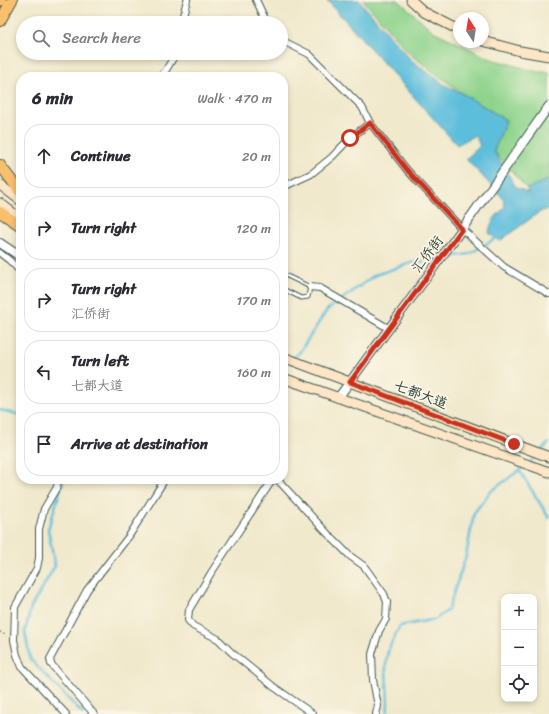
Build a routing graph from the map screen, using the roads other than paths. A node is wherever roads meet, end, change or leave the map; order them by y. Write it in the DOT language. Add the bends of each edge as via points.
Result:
graph roads {
  1 [pos="12,0"];
  2 [pos="187,0"];
  3 [pos="256,0"];
  4 [pos="411,0"];
  5 [pos="183,16"];
  6 [pos="264,16"];
  7 [pos="0,21"];
  8 [pos="453,27"];
  9 [pos="489,43"];
  10 [pos="288,44"];
  11 [pos="549,56"];
  12 [pos="172,60"];
  13 [pos="164,72"];
  14 [pos="549,106"];
  15 [pos="370,123"];
  16 [pos="0,165"];
  17 [pos="0,185"];
  18 [pos="288,185"];
  19 [pos="16,186"];
  20 [pos="16,197"];
  21 [pos="0,203"];
  22 [pos="0,212"];
  23 [pos="16,216"];
  24 [pos="16,223"];
  25 [pos="462,229"];
  26 [pos="0,243"];
  27 [pos="0,253"];
  28 [pos="16,254"];
  29 [pos="16,267"];
  30 [pos="288,276"];
  31 [pos="310,287"];
  32 [pos="288,292"];
  33 [pos="549,294"];
  34 [pos="388,328"];
  35 [pos="288,359"];
  36 [pos="288,380"];
  37 [pos="350,382"];
  38 [pos="338,398"];
  39 [pos="549,457"];
  40 [pos="546,471"];
  41 [pos="57,484"];
  42 [pos="162,484"];
  43 [pos="270,484"];
  44 [pos="282,484"];
  45 [pos="66,714"];
  46 [pos="94,714"];
  47 [pos="313,714"];
  48 [pos="376,714"];
  1 -- 7 [label="main road"];
  2 -- 5 [label="street"];
  3 -- 6 [label="street"];
  4 -- 8 [label="main road" via="424,12"];
  9 -- 11 [label="main road"];
  10 -- 15 [label="street" via="309,54 362,107"];
  12 -- 13 [label="street"];
  14 -- 25 [label="street, 汇侨街"];
  15 -- 18 [label="street" via="311,174"];
  15 -- 25 [label="street" via="407,170"];
  16 -- 19 [label="main road"];
  17 -- 20 [label="main road"];
  21 -- 23 [label="main road"];
  22 -- 24 [label="main road"];
  25 -- 33 [label="street" via="504,267"];
  25 -- 34 [label="street, 汇侨街"];
  26 -- 28 [label="street"];
  27 -- 29 [label="street"];
  30 -- 31 [label="lane"];
  31 -- 32 [label="lane" via="308,297 301,298"];
  31 -- 34 [label="street" via="320,288"];
  34 -- 37 [label="street, 汇侨街"];
  35 -- 37 [label="main road, 七都大道"];
  36 -- 38 [label="main road"];
  37 -- 38 [label="street, 汇侨街"];
  37 -- 39 [label="main road, 七都大道"];
  38 -- 40 [label="main road"];
  41 -- 45 [label="street" via="44,509 39,530 37,568 15,607 14,640 22,667"];
  42 -- 46 [label="street" via="129,536 87,590 50,659 51,664"];
  43 -- 47 [label="street" via="211,573 189,610 188,620 193,626 218,639 230,652 274,687"];
  44 -- 48 [label="street" via="350,556 364,566 384,594 387,602 386,619 379,631 372,654 378,706"];
}
